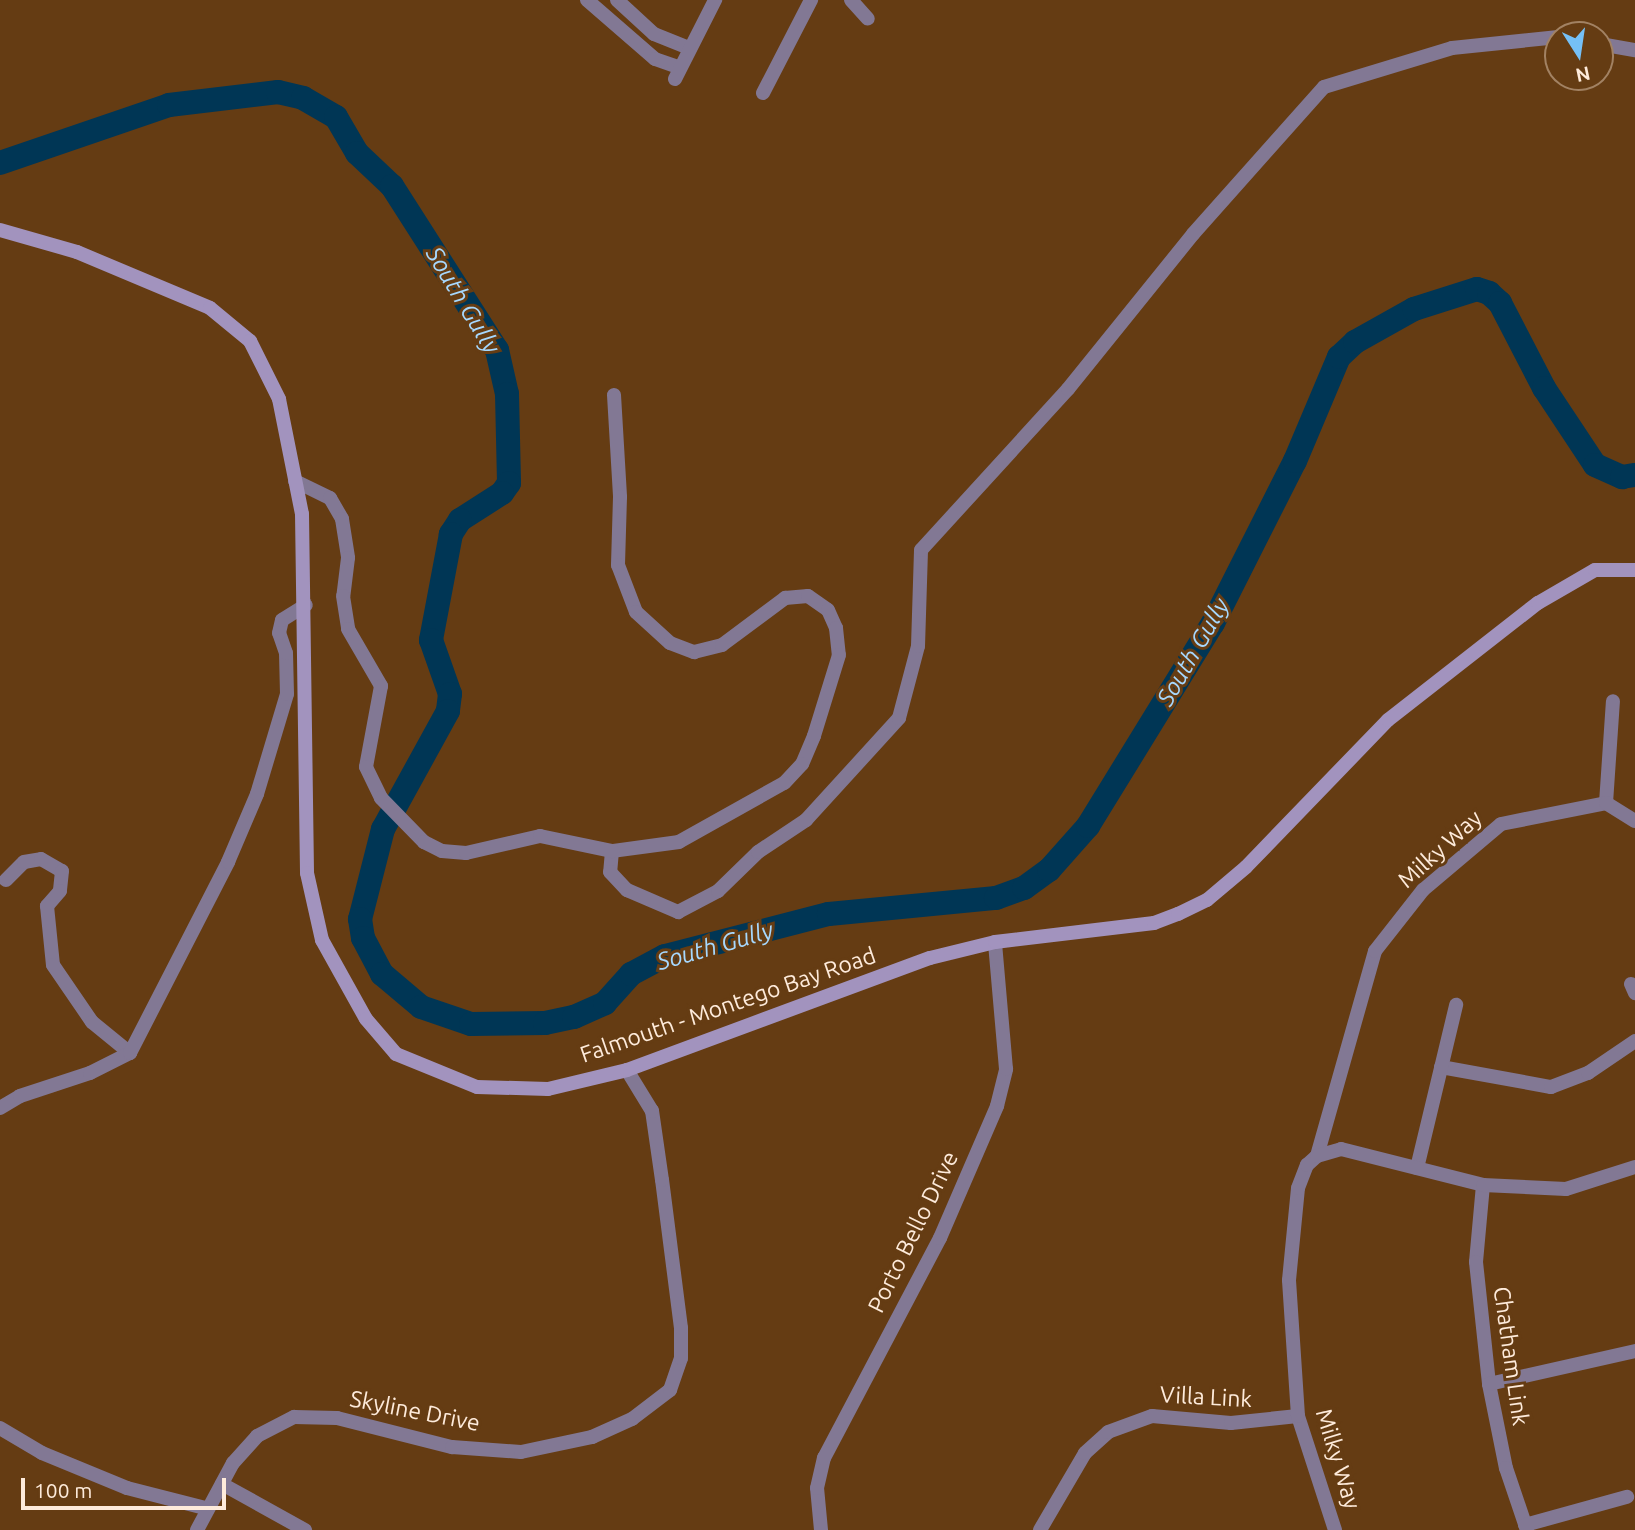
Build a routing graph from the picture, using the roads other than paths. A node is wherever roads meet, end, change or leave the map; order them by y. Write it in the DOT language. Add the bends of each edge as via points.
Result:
graph roads {
  1 [pos="587,0"];
  2 [pos="617,0"];
  3 [pos="715,0"];
  4 [pos="811,0"];
  5 [pos="851,0"];
  6 [pos="868,19"];
  7 [pos="1544,38"];
  8 [pos="1614,46"];
  9 [pos="688,48"];
  10 [pos="1635,50"];
  11 [pos="763,93"];
  12 [pos="0,230"];
  13 [pos="614,395"];
  14 [pos="295,481"];
  15 [pos="1635,570"];
  16 [pos="306,605"];
  17 [pos="1613,701"];
  18 [pos="1606,803"];
  19 [pos="1635,821"];
  20 [pos="612,851"];
  21 [pos="6,880"];
  22 [pos="995,942"];
  23 [pos="1456,1005"];
  24 [pos="1635,1041"];
  25 [pos="130,1053"];
  26 [pos="1441,1067"];
  27 [pos="627,1070"];
  28 [pos="0,1108"];
  29 [pos="1317,1156"];
  30 [pos="1635,1167"];
  31 [pos="1417,1168"];
  32 [pos="1483,1185"];
  33 [pos="1635,1351"];
  34 [pos="1489,1384"];
  35 [pos="1298,1416"];
  36 [pos="0,1428"];
  37 [pos="222,1484"];
  38 [pos="1627,1497"];
  39 [pos="205,1508"];
  40 [pos="1526,1528"];
  41 [pos="197,1530"];
  42 [pos="305,1530"];
  43 [pos="821,1530"];
  44 [pos="1040,1530"];
  45 [pos="1335,1530"];
  1 -- 9 [label="street" via="677,73"];
  2 -- 9 [label="street" via="654,34"];
  3 -- 9 [label="street"];
  4 -- 11 [label="street"];
  5 -- 6 [label="street"];
  7 -- 20 [label="street" via="1452,48 1324,87 1193,234 1068,389 921,550 918,646 899,718 806,820 758,852 718,891 678,912 627,890 610,872"];
  8 -- 10 [label="street"];
  12 -- 14 [label="main road, Falmouth - Montego Bay Road" via="77,252 210,307 250,341 279,399"];
  13 -- 20 [label="street" via="620,497 618,565 636,612 670,643 694,652 722,645 785,598 808,596 828,610 839,655 802,764 784,783 679,842"];
  14 -- 16 [label="main road, Falmouth - Montego Bay Road" via="302,514"];
  14 -- 20 [label="street" via="330,498 342,519 348,558 343,596 348,629 380,685 366,767 381,798 424,842 442,851 466,853 540,836"];
  15 -- 22 [label="main road, Falmouth - Montego Bay Road" via="1595,570 1538,603 1388,720 1246,867 1207,900 1154,923"];
  16 -- 25 [label="street" via="282,620 279,633 286,653 287,694 257,794 228,862"];
  16 -- 27 [label="main road, Falmouth - Montego Bay Road" via="307,873 322,940 366,1019 396,1054 477,1087 548,1089"];
  17 -- 18 [label="street"];
  18 -- 19 [label="street"];
  18 -- 29 [label="street, Milky Way" via="1501,824 1423,890 1375,951"];
  21 -- 25 [label="street" via="24,862 41,859 62,872 60,891 47,906 53,965 92,1022"];
  22 -- 27 [label="main road, Falmouth - Montego Bay Road" via="930,958"];
  22 -- 43 [label="street, Porto Bello Drive" via="1006,1069 997,1106 940,1238 824,1458 817,1488"];
  23 -- 26 [label="street"];
  24 -- 26 [label="street" via="1588,1073 1552,1087"];
  25 -- 28 [label="street"];
  26 -- 31 [label="street"];
  27 -- 37 [label="street, Skyline Drive" via="652,1111 662,1180 681,1328 681,1358 670,1390 632,1419 592,1437 521,1452 452,1447 337,1418 294,1417 257,1436"];
  29 -- 31 [label="street" via="1341,1149"];
  29 -- 35 [label="street, Milky Way" via="1307,1165 1298,1188 1289,1280"];
  30 -- 32 [label="street" via="1566,1189"];
  31 -- 32 [label="street"];
  32 -- 34 [label="street, Chatham Link" via="1476,1262"];
  33 -- 34 [label="street"];
  34 -- 40 [label="street, Chatham Link" via="1506,1468"];
  35 -- 44 [label="street, Villa Link" via="1231,1423 1152,1416 1108,1432 1085,1453"];
  35 -- 45 [label="street, Milky Way"];
  36 -- 39 [label="street" via="42,1453 127,1488"];
  37 -- 39 [label="street, Skyline Drive"];
  37 -- 42 [label="street"];
  38 -- 40 [label="street"];
  39 -- 41 [label="street, Skyline Drive"];
}
